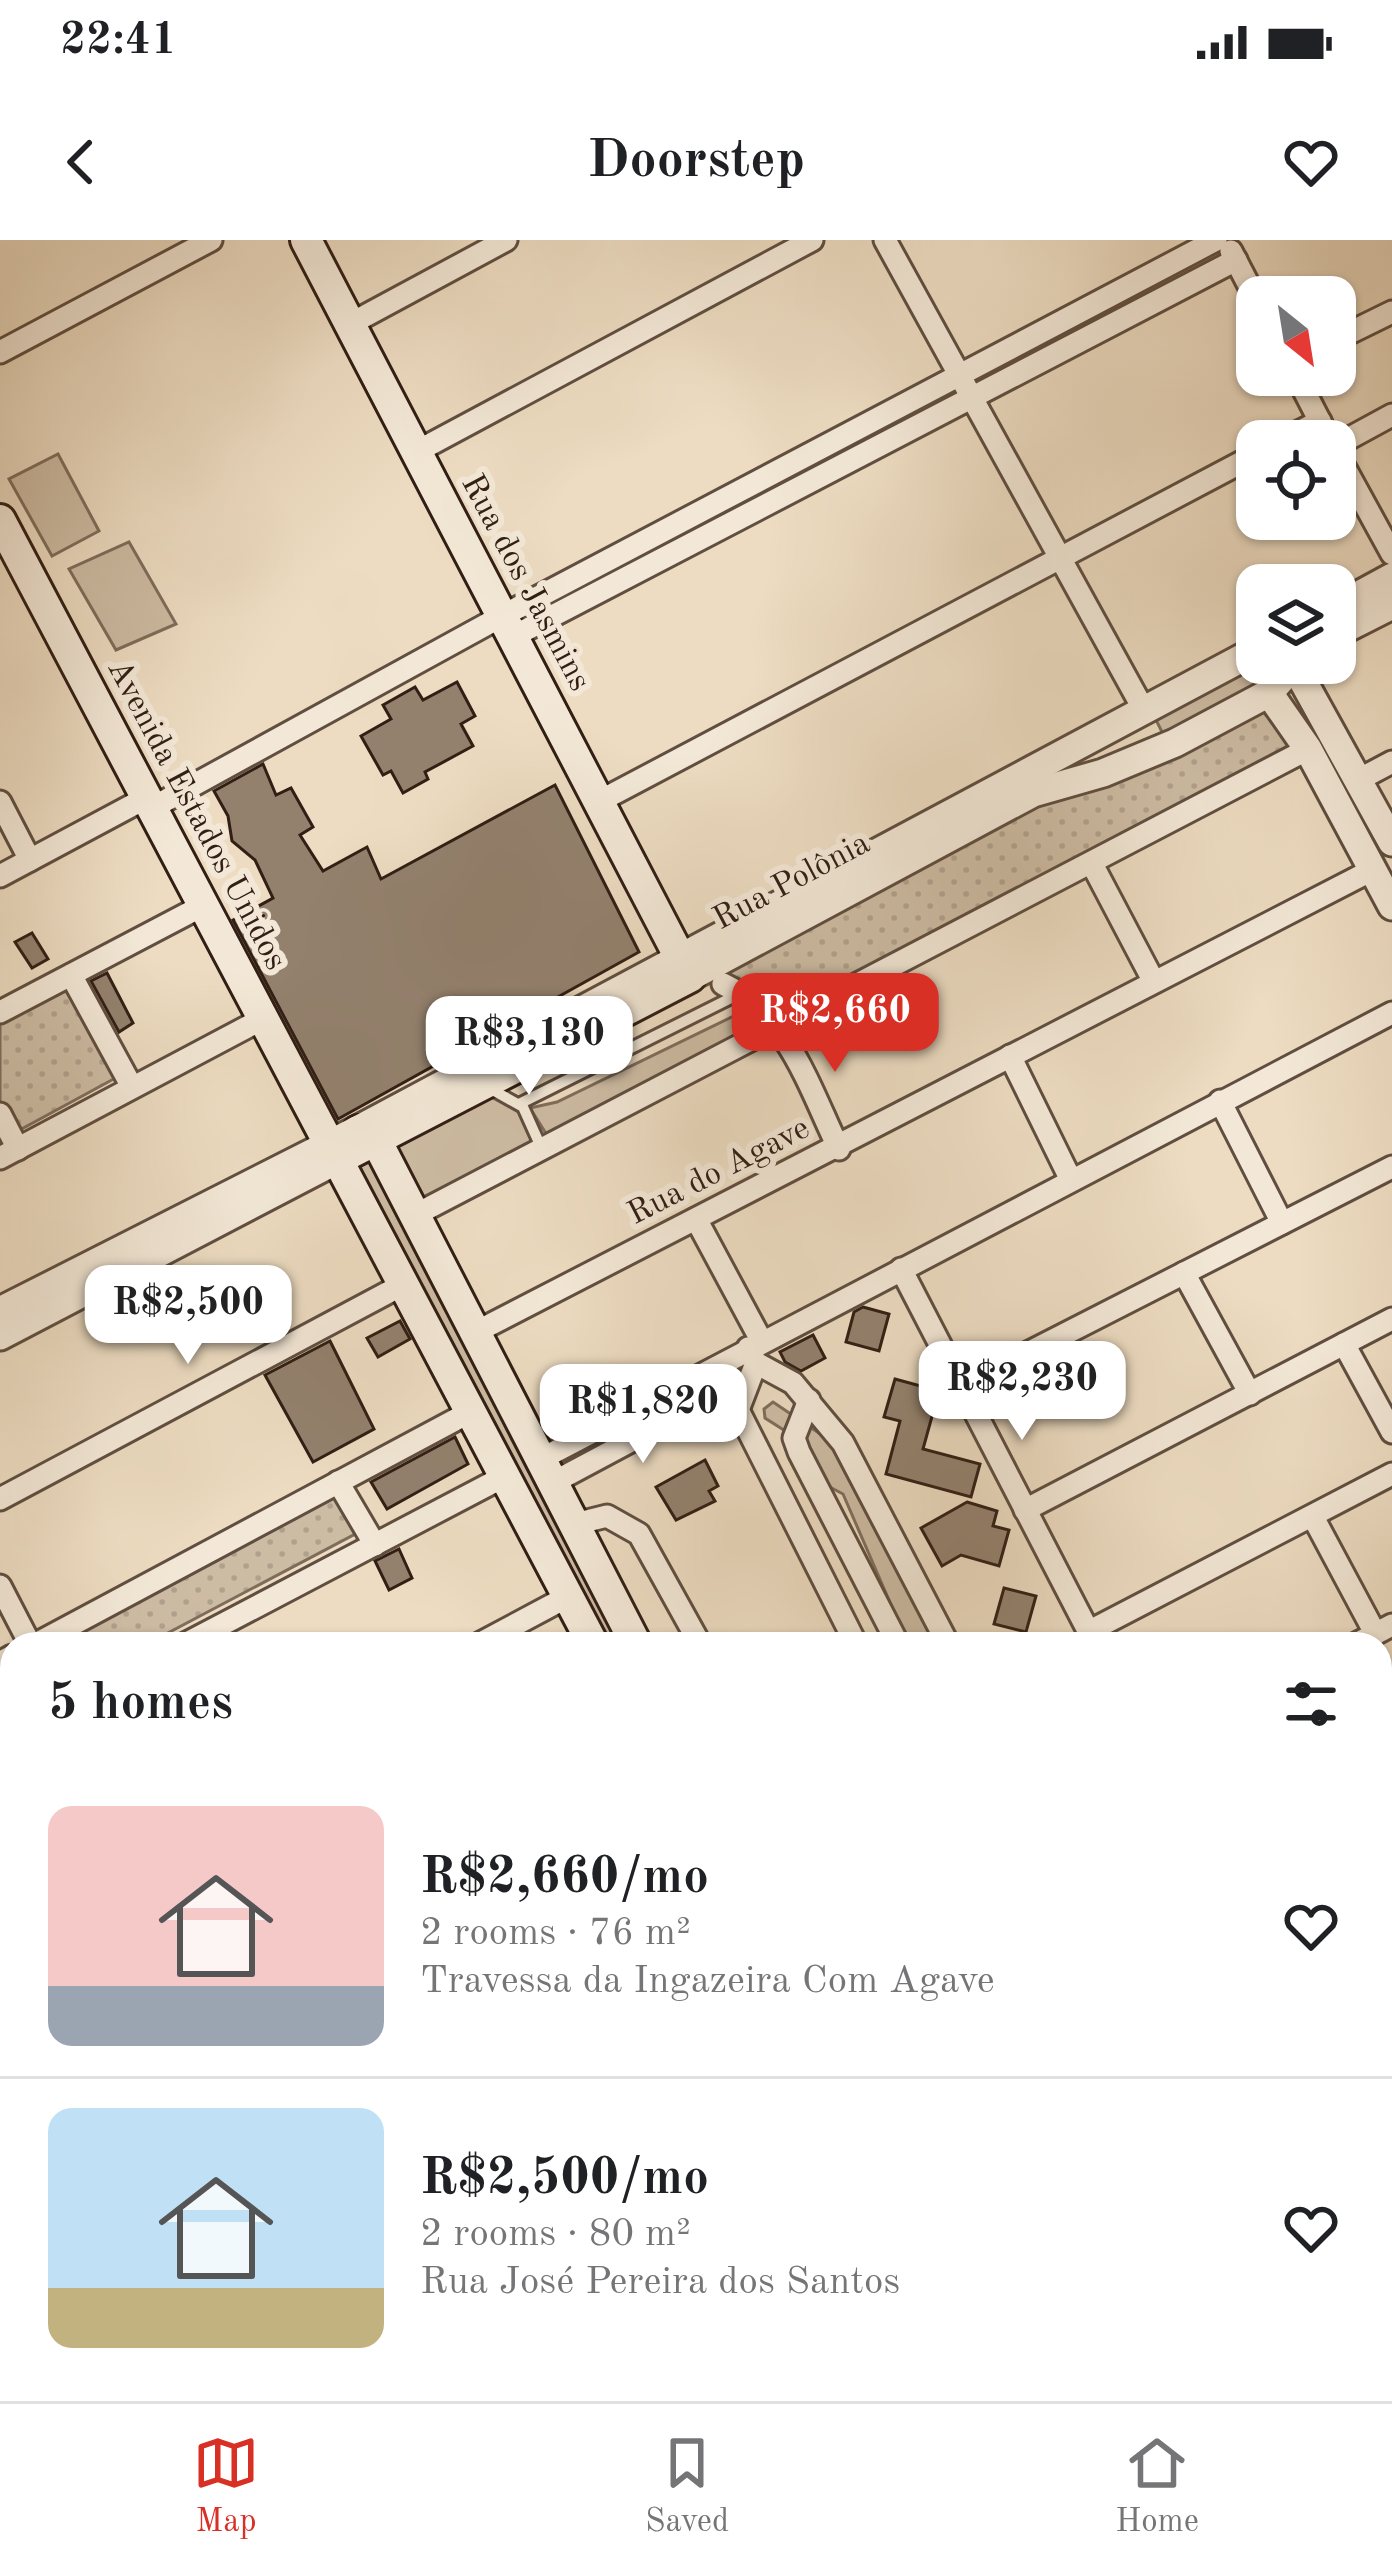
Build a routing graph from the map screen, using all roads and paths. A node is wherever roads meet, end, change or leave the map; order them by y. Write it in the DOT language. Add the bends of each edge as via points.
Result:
graph roads {
  1 [pos="211,240"];
  2 [pos="306,240"];
  3 [pos="506,240"];
  4 [pos="812,240"];
  5 [pos="885,240"];
  6 [pos="1216,240"];
  7 [pos="1231,250"];
  8 [pos="1392,312"];
  9 [pos="352,323"];
  10 [pos="1356,330"];
  11 [pos="0,352"];
  12 [pos="956,375"];
  13 [pos="968,399"];
  14 [pos="1392,415"];
  15 [pos="1356,429"];
  16 [pos="416,452"];
  17 [pos="1236,465"];
  18 [pos="1356,487"];
  19 [pos="0,520"];
  20 [pos="1392,554"];
  21 [pos="1059,557"];
  22 [pos="1392,577"];
  23 [pos="1356,597"];
  24 [pos="1392,605"];
  25 [pos="1356,623"];
  26 [pos="508,626"];
  27 [pos="1236,662"];
  28 [pos="1275,684"];
  29 [pos="1305,684"];
  30 [pos="1268,692"];
  31 [pos="1145,712"];
  32 [pos="1174,743"];
  33 [pos="1308,749"];
  34 [pos="1392,762"];
  35 [pos="1360,779"];
  36 [pos="0,802"];
  37 [pos="598,802"];
  38 [pos="147,804"];
  39 [pos="1392,842"];
  40 [pos="30,860"];
  41 [pos="1092,864"];
  42 [pos="1374,869"];
  43 [pos="0,876"];
  44 [pos="202,906"];
  45 [pos="1392,906"];
  46 [pos="685,968"];
  47 [pos="71,975"];
  48 [pos="1153,980"];
  49 [pos="733,988"];
  50 [pos="0,1012"];
  51 [pos="1392,1013"];
  52 [pos="264,1018"];
  53 [pos="780,1027"];
  54 [pos="1010,1056"];
  55 [pos="483,1084"];
  56 [pos="132,1088"];
  57 [pos="1220,1101"];
  58 [pos="519,1104"];
  59 [pos="0,1114"];
  60 [pos="367,1135"];
  61 [pos="839,1149"];
  62 [pos="542,1150"];
  63 [pos="333,1152"];
  64 [pos="9,1154"];
  65 [pos="1392,1167"];
  66 [pos="1070,1178"];
  67 [pos="415,1215"];
  68 [pos="696,1220"];
  69 [pos="1282,1223"];
  70 [pos="901,1269"];
  71 [pos="1184,1273"];
  72 [pos="402,1286"];
  73 [pos="0,1311"];
  74 [pos="1392,1318"];
  75 [pos="476,1332"];
  76 [pos="0,1336"];
  77 [pos="1344,1344"];
  78 [pos="755,1350"];
  79 [pos="961,1387"];
  80 [pos="1250,1394"];
  81 [pos="809,1400"];
  82 [pos="738,1410"];
  83 [pos="470,1412"];
  84 [pos="1392,1432"];
  85 [pos="547,1471"];
  86 [pos="1392,1474"];
  87 [pos="507,1475"];
  88 [pos="338,1482"];
  89 [pos="0,1498"];
  90 [pos="1025,1510"];
  91 [pos="1313,1517"];
  92 [pos="575,1524"];
  93 [pos="375,1545"];
  94 [pos="0,1586"];
  95 [pos="567,1597"];
  96 [pos="26,1632"];
  97 [pos="56,1632"];
  98 [pos="207,1632"];
  99 [pos="501,1632"];
  100 [pos="586,1632"];
  101 [pos="630,1632"];
  102 [pos="693,1632"];
  103 [pos="850,1632"];
  104 [pos="892,1632"];
  105 [pos="942,1632"];
  106 [pos="1089,1632"];
  107 [pos="1103,1632"];
  108 [pos="1373,1632"];
  1 -- 11 [label="street"];
  2 -- 9 [label="main road, Rua dos Jasmins"];
  3 -- 9 [label="street"];
  4 -- 16 [label="street"];
  5 -- 12 [label="street"];
  6 -- 12 [label="street"];
  7 -- 13 [label="street"];
  8 -- 10 [label="street"];
  9 -- 16 [label="main road, Rua dos Jasmins"];
  12 -- 13 [label="street"];
  12 -- 26 [label="street"];
  13 -- 21 [label="street"];
  13 -- 26 [label="street"];
  14 -- 15 [label="street"];
  16 -- 26 [label="main road, Rua dos Jasmins"];
  17 -- 21 [label="street"];
  18 -- 20 [label="street"];
  19 -- 38 [label="main road, Avenida Estados Unidos"];
  21 -- 31 [label="street"];
  21 -- 37 [label="street"];
  22 -- 23 [label="street"];
  24 -- 25 [label="street"];
  26 -- 37 [label="main road, Rua dos Jasmins"];
  26 -- 38 [label="street"];
  27 -- 31 [label="street, Rua Polônia"];
  28 -- 30 [label="street, Rua Polônia"];
  29 -- 35 [label="street"];
  30 -- 32 [label="street, Rua Polônia"];
  30 -- 33 [label="street"];
  31 -- 32 [label="street" via="1155,737"];
  31 -- 46 [label="street, Rua Polônia"];
  32 -- 46 [label="street, Rua Polônia" via="1033,793"];
  33 -- 41 [label="street"];
  33 -- 42 [label="street"];
  34 -- 35 [label="street"];
  35 -- 39 [label="street"];
  36 -- 40 [label="street"];
  37 -- 46 [label="main road, Rua dos Jasmins"];
  38 -- 40 [label="street"];
  38 -- 44 [label="main road, Avenida Estados Unidos"];
  40 -- 43 [label="street"];
  41 -- 48 [label="street"];
  41 -- 53 [label="street"];
  42 -- 45 [label="street"];
  42 -- 48 [label="street, Rua do Agave"];
  44 -- 47 [label="street"];
  44 -- 52 [label="main road, Avenida Estados Unidos"];
  46 -- 55 [label="main road, Rua Polônia"];
  46 -- 60 [label="street, Rua Polônia"];
  47 -- 50 [label="street"];
  47 -- 56 [label="street"];
  48 -- 54 [label="street, Rua do Agave"];
  49 -- 53 [label="street"];
  49 -- 58 [label="lane"];
  51 -- 57 [label="street"];
  52 -- 56 [label="street"];
  52 -- 63 [label="main road, Avenida Estados Unidos"];
  53 -- 61 [label="street"];
  53 -- 62 [label="street"];
  54 -- 61 [label="street, Rua do Agave"];
  54 -- 66 [label="street"];
  55 -- 58 [label="lane"];
  55 -- 60 [label="main road, Rua Polônia"];
  56 -- 64 [label="street"];
  57 -- 66 [label="street"];
  57 -- 69 [label="street"];
  58 -- 62 [label="lane"];
  59 -- 64 [label="street"];
  60 -- 63 [label="main road, Rua Polônia"];
  60 -- 67 [label="main road"];
  61 -- 68 [label="street, Rua do Agave"];
  62 -- 67 [label="street"];
  63 -- 72 [label="main road, Avenida Estados Unidos"];
  63 -- 73 [label="street, Rua Polônia"];
  63 -- 76 [label="street, Rua Polônia"];
  65 -- 69 [label="street"];
  66 -- 70 [label="street"];
  67 -- 75 [label="main road"];
  68 -- 75 [label="street, Rua do Agave"];
  68 -- 78 [label="street"];
  69 -- 71 [label="street"];
  70 -- 78 [label="street"];
  70 -- 79 [label="street"];
  71 -- 79 [label="street"];
  71 -- 80 [label="street"];
  72 -- 83 [label="main road, Avenida Estados Unidos"];
  72 -- 89 [label="street"];
  74 -- 77 [label="street"];
  75 -- 85 [label="main road"];
  77 -- 80 [label="street"];
  77 -- 84 [label="street"];
  78 -- 81 [label="street"];
  78 -- 82 [label="street"];
  78 -- 85 [label="street"];
  79 -- 90 [label="street"];
  80 -- 90 [label="street"];
  81 -- 104 [label="street" via="794,1438"];
  81 -- 105 [label="street" via="843,1443"];
  82 -- 85 [label="street" via="714,1401 694,1406"];
  82 -- 103 [label="street"];
  83 -- 87 [label="main road, Avenida Estados Unidos"];
  83 -- 88 [label="street"];
  85 -- 92 [label="main road"];
  86 -- 91 [label="street"];
  87 -- 93 [label="street"];
  87 -- 95 [label="main road, Avenida Estados Unidos"];
  88 -- 93 [label="street"];
  88 -- 97 [label="street"];
  90 -- 106 [label="street"];
  91 -- 107 [label="street"];
  91 -- 108 [label="street"];
  92 -- 101 [label="main road"];
  92 -- 102 [label="street" via="607,1516 639,1534"];
  93 -- 98 [label="street"];
  94 -- 96 [label="street"];
  95 -- 99 [label="street"];
  95 -- 100 [label="main road, Avenida Estados Unidos"];
}
